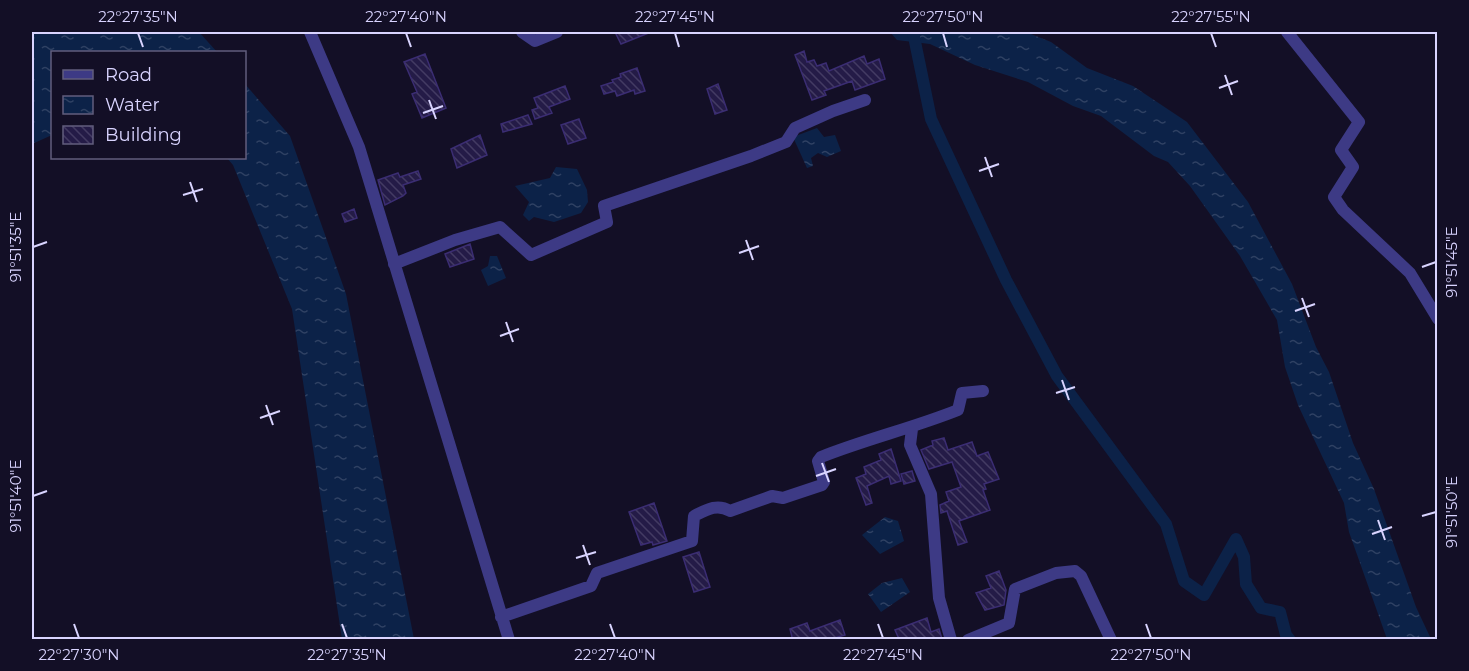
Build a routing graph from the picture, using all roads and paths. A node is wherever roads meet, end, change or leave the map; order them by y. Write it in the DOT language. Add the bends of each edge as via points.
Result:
graph roads {
  1 [pos="310,32"];
  2 [pos="522,32"];
  3 [pos="557,32"];
  4 [pos="1287,32"];
  5 [pos="866,100"];
  6 [pos="394,264"];
  7 [pos="1437,319"];
  8 [pos="982,391"];
  9 [pos="912,429"];
  10 [pos="501,617"];
  11 [pos="509,639"];
  12 [pos="951,639"];
  13 [pos="968,639"];
  14 [pos="1111,639"];
  1 -- 6 [label="street" via="359,147"];
  2 -- 3 [label="street" via="535,41"];
  4 -- 7 [label="street" via="1359,122 1341,150 1353,167 1334,197 1410,273"];
  5 -- 6 [label="street" via="795,128 786,142 604,206 607,222 531,255 500,228 455,240"];
  6 -- 10 [label="street"];
  8 -- 9 [label="street" via="962,393 958,410"];
  9 -- 10 [label="street" via="868,439 821,457 818,461 822,485 783,498 772,496 730,511 723,506 712,507 694,516 692,541 597,573 591,586"];
  9 -- 12 [label="street" via="910,445 931,494 939,598"];
  10 -- 11 [label="street"];
  13 -- 14 [label="street" via="1010,623 1015,589 1056,573 1074,571 1081,576"];
}
